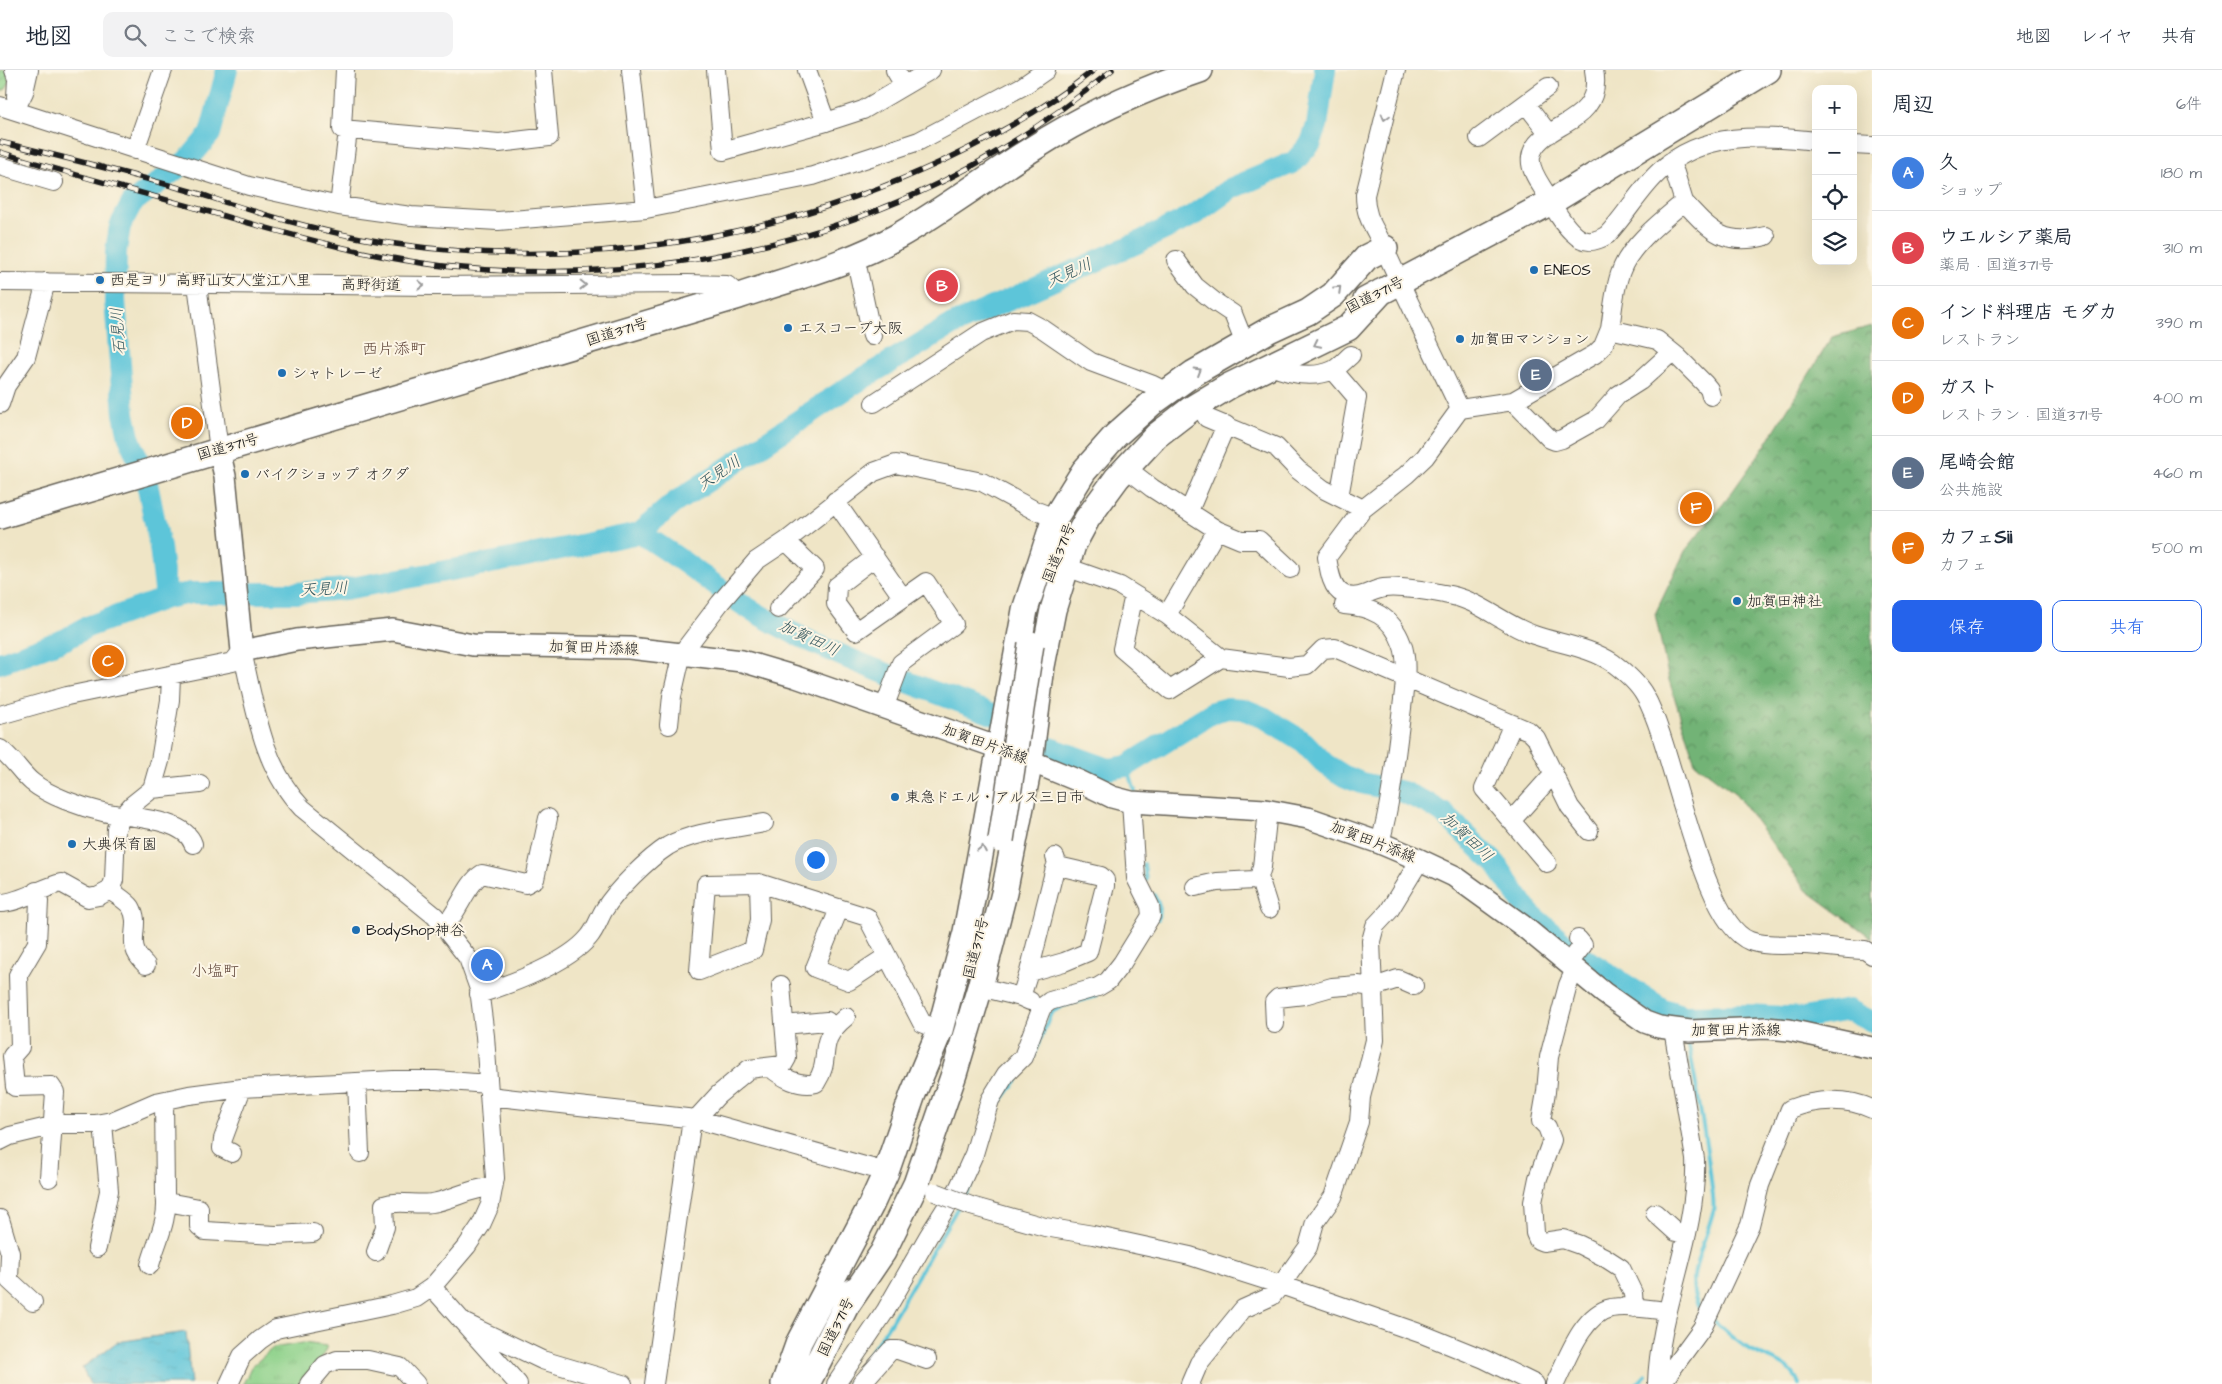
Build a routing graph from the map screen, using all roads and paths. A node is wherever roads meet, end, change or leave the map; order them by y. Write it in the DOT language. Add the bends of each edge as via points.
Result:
graph roads {
  1 [pos="14,70"];
  2 [pos="29,70"];
  3 [pos="163,70"];
  4 [pos="346,70"];
  5 [pos="543,70"];
  6 [pos="631,70"];
  7 [pos="716,70"];
  8 [pos="807,70"];
  9 [pos="895,70"];
  10 [pos="931,70"];
  11 [pos="1046,70"];
  12 [pos="1200,70"];
  13 [pos="1396,70"];
  14 [pos="1594,70"];
  15 [pos="1768,70"];
  16 [pos="904,86"];
  17 [pos="1548,88"];
  18 [pos="1526,104"];
  19 [pos="8,108"];
  20 [pos="826,122"];
  21 [pos="348,130"];
  22 [pos="1549,134"];
  23 [pos="1479,138"];
  24 [pos="1812,141"];
  25 [pos="1857,144"];
  26 [pos="1872,146"];
  27 [pos="136,150"];
  28 [pos="1670,162"];
  29 [pos="0,166"];
  30 [pos="54,182"];
  31 [pos="1551,202"];
  32 [pos="1684,202"];
  33 [pos="339,206"];
  34 [pos="646,209"];
  35 [pos="1766,236"];
  36 [pos="1385,248"];
  37 [pos="855,256"];
  38 [pos="1176,260"];
  39 [pos="0,282"];
  40 [pos="46,282"];
  41 [pos="197,284"];
  42 [pos="1390,287"];
  43 [pos="739,296"];
  44 [pos="1610,329"];
  45 [pos="872,336"];
  46 [pos="1245,344"];
  47 [pos="1672,352"];
  48 [pos="1351,355"];
  49 [pos="1272,366"];
  50 [pos="1333,370"];
  51 [pos="1167,392"];
  52 [pos="1711,396"];
  53 [pos="1513,401"];
  54 [pos="874,403"];
  55 [pos="0,404"];
  56 [pos="1199,404"];
  57 [pos="1460,409"];
  58 [pos="1226,425"];
  59 [pos="219,450"];
  60 [pos="1126,468"];
  61 [pos="1339,497"];
  62 [pos="835,501"];
  63 [pos="1363,508"];
  64 [pos="1189,511"];
  65 [pos="0,516"];
  66 [pos="1055,518"];
  67 [pos="1217,530"];
  68 [pos="786,541"];
  69 [pos="875,557"];
  70 [pos="1066,567"];
  71 [pos="1290,569"];
  72 [pos="1335,585"];
  73 [pos="1134,595"];
  74 [pos="903,598"];
  75 [pos="778,609"];
  76 [pos="1167,614"];
  77 [pos="242,652"];
  78 [pos="682,653"];
  79 [pos="1221,658"];
  80 [pos="171,676"];
  81 [pos="1405,678"];
  82 [pos="886,703"];
  83 [pos="0,715"];
  84 [pos="1513,724"];
  85 [pos="669,725"];
  86 [pos="999,748"];
  87 [pos="0,749"];
  88 [pos="1030,761"];
  89 [pos="1554,774"];
  90 [pos="200,784"];
  91 [pos="152,789"];
  92 [pos="1131,802"];
  93 [pos="1268,810"];
  94 [pos="123,815"];
  95 [pos="548,818"];
  96 [pos="1510,821"];
  97 [pos="764,824"];
  98 [pos="1589,831"];
  99 [pos="1380,843"];
  100 [pos="193,844"];
  101 [pos="1420,860"];
  102 [pos="1547,864"];
  103 [pos="1259,877"];
  104 [pos="759,883"];
  105 [pos="1195,887"];
  106 [pos="110,890"];
  107 [pos="36,891"];
  108 [pos="0,903"];
  109 [pos="839,909"];
  110 [pos="1269,909"];
  111 [pos="444,926"];
  112 [pos="1580,942"];
  113 [pos="1872,955"];
  114 [pos="887,956"];
  115 [pos="1572,964"];
  116 [pos="146,965"];
  117 [pos="1029,972"];
  118 [pos="781,985"];
  119 [pos="1414,986"];
  120 [pos="1374,987"];
  121 [pos="980,988"];
  122 [pos="479,994"];
  123 [pos="1021,997"];
  124 [pos="1042,1007"];
  125 [pos="846,1017"];
  126 [pos="827,1021"];
  127 [pos="1275,1024"];
  128 [pos="784,1025"];
  129 [pos="1673,1029"];
  130 [pos="940,1030"];
  131 [pos="1872,1048"];
  132 [pos="6,1055"];
  133 [pos="943,1065"];
  134 [pos="770,1067"];
  135 [pos="356,1082"];
  136 [pos="242,1088"];
  137 [pos="488,1090"];
  138 [pos="164,1101"];
  139 [pos="1872,1109"];
  140 [pos="694,1119"];
  141 [pos="103,1123"];
  142 [pos="53,1126"];
  143 [pos="0,1141"];
  144 [pos="232,1153"];
  145 [pos="360,1153"];
  146 [pos="889,1165"];
  147 [pos="49,1178"];
  148 [pos="493,1187"];
  149 [pos="925,1188"];
  150 [pos="167,1202"];
  151 [pos="872,1205"];
  152 [pos="1655,1213"];
  153 [pos="0,1219"];
  154 [pos="313,1233"];
  155 [pos="1687,1234"];
  156 [pos="97,1248"];
  157 [pos="376,1252"];
  158 [pos="883,1252"];
  159 [pos="150,1265"];
  160 [pos="1281,1285"];
  161 [pos="432,1287"];
  162 [pos="33,1302"];
  163 [pos="847,1305"];
  164 [pos="1634,1308"];
  165 [pos="1666,1311"];
  166 [pos="465,1323"];
  167 [pos="825,1351"];
  168 [pos="927,1360"];
  169 [pos="314,1382"];
  170 [pos="230,1384"];
  171 [pos="416,1384"];
  172 [pos="518,1384"];
  173 [pos="623,1384"];
  174 [pos="654,1384"];
  175 [pos="784,1384"];
  176 [pos="796,1384"];
  177 [pos="807,1384"];
  178 [pos="816,1384"];
  179 [pos="820,1384"];
  180 [pos="836,1384"];
  181 [pos="861,1384"];
  182 [pos="1190,1384"];
  183 [pos="1535,1384"];
  184 [pos="1555,1384"];
  185 [pos="1657,1384"];
  186 [pos="1661,1384"];
  1 -- 19 [label="street" via="18,79"];
  2 -- 19 [label="street" via="24,92"];
  3 -- 27 [label="street"];
  4 -- 21 [label="street" via="342,130"];
  5 -- 21 [label="street" via="549,137 499,143"];
  6 -- 34 [label="street"];
  7 -- 20 [label="street" via="723,150"];
  8 -- 20 [label="street"];
  9 -- 16 [label="street"];
  10 -- 16 [label="street"];
  11 -- 34 [label="street" via="920,142 813,176"];
  12 -- 37 [label="highway, 国道371号" via="1155,85 1092,114 1033,148 898,236"];
  13 -- 36 [label="street, one-way" via="1365,195 1369,222"];
  14 -- 22 [label="street" via="1594,89 1583,112"];
  15 -- 31 [label="highway, 国道371号"];
  16 -- 20 [label="street" via="863,110"];
  17 -- 18 [label="street"];
  18 -- 22 [label="street"];
  18 -- 23 [label="street"];
  19 -- 27 [label="street"];
  21 -- 33 [label="street"];
  22 -- 31 [label="street" via="1536,143 1531,157 1536,179"];
  24 -- 28 [label="street" via="1746,136 1709,144"];
  25 -- 26 [label="street"];
  27 -- 33 [label="street" via="249,186"];
  28 -- 31 [label="street" via="1611,231 1598,241 1580,240 1567,228"];
  28 -- 32 [label="street"];
  29 -- 30 [label="street"];
  31 -- 42 [label="highway, 国道371号"];
  32 -- 35 [label="street" via="1720,236"];
  32 -- 44 [label="street" via="1629,256 1621,270"];
  33 -- 34 [label="street" via="411,216 498,220"];
  36 -- 42 [label="street"];
  46 -- 36 [label="highway, one-way" via="1308,312 1332,295 1367,257"];
  37 -- 43 [label="highway, 国道371号"];
  37 -- 45 [label="street"];
  38 -- 46 [label="street" via="1195,286 1233,314"];
  39 -- 40 [label="street, 高野街道"];
  40 -- 41 [label="street, 高野街道"];
  40 -- 55 [label="street" via="26,357 6,386"];
  41 -- 43 [label="street, 高野街道, one-way" via="688,284 727,285"];
  41 -- 59 [label="street"];
  42 -- 49 [label="highway, one-way" via="1348,328"];
  42 -- 57 [label="street"];
  42 -- 133 [label="highway, 国道371号, bridge" via="1251,359 1176,403 1116,455 1079,505 1047,578 1032,644 1001,840 978,945"];
  43 -- 59 [label="highway, 国道371号"];
  44 -- 47 [label="street" via="1656,340"];
  44 -- 53 [label="street" via="1603,346 1595,354"];
  51 -- 46 [label="highway, one-way"];
  47 -- 52 [label="street" via="1710,389"];
  47 -- 53 [label="street" via="1640,381 1618,395 1596,420 1562,439 1550,439"];
  48 -- 50 [label="street"];
  49 -- 50 [label="street" via="1286,373 1310,376"];
  49 -- 56 [label="highway" via="1228,386"];
  50 -- 61 [label="street" via="1357,398"];
  51 -- 54 [label="street" via="1091,362 1028,321 1013,320 981,332"];
  51 -- 66 [label="highway" via="1116,435 1084,471"];
  53 -- 57 [label="street"];
  56 -- 58 [label="street" via="1207,418"];
  56 -- 60 [label="highway" via="1156,436"];
  57 -- 63 [label="street" via="1425,457"];
  58 -- 61 [label="street" via="1276,447 1298,470"];
  58 -- 64 [label="street"];
  59 -- 65 [label="highway, 国道371号"];
  59 -- 77 [label="main road" via="225,476"];
  60 -- 64 [label="street"];
  60 -- 70 [label="highway" via="1087,519"];
  61 -- 63 [label="street"];
  62 -- 66 [label="street" via="874,472 896,464 982,482"];
  62 -- 68 [label="street"];
  62 -- 69 [label="street"];
  63 -- 72 [label="street" via="1327,557"];
  64 -- 67 [label="street"];
  66 -- 86 [label="highway" via="1025,610"];
  67 -- 71 [label="street" via="1241,540 1259,540"];
  67 -- 76 [label="street"];
  68 -- 75 [label="street" via="815,569"];
  68 -- 78 [label="street" via="756,561"];
  69 -- 74 [label="street"];
  69 -- 74 [label="street" via="837,586 836,604 856,631"];
  70 -- 73 [label="street" via="1120,586"];
  70 -- 88 [label="highway" via="1053,610 1042,666"];
  72 -- 81 [label="street" via="1338,602 1370,609 1395,628 1403,646"];
  72 -- 113 [label="street" via="1342,594 1353,597 1384,588 1461,597 1533,635 1606,658 1645,695 1668,750 1712,893 1740,936 1762,944 1865,950"];
  73 -- 76 [label="street"];
  73 -- 79 [label="street" via="1122,649 1170,690"];
  74 -- 82 [label="street" via="926,582 954,624 901,662"];
  76 -- 79 [label="street"];
  77 -- 78 [label="main road, 加賀田片添線" via="297,640 393,630 473,645 629,648"];
  77 -- 80 [label="street" via="232,662"];
  77 -- 111 [label="street" via="267,752 289,794"];
  78 -- 82 [label="main road, 加賀田片添線" via="742,661"];
  78 -- 85 [label="street"];
  79 -- 81 [label="street" via="1288,667 1307,665 1323,649 1335,648"];
  80 -- 83 [label="street" via="67,696"];
  80 -- 91 [label="street" via="160,761"];
  81 -- 84 [label="street"];
  81 -- 99 [label="street" via="1394,773"];
  82 -- 86 [label="main road, 加賀田片添線"];
  84 -- 89 [label="street" via="1536,738"];
  84 -- 96 [label="street" via="1484,789"];
  86 -- 88 [label="main road, 加賀田片添線"];
  130 -- 86 [label="highway, one-way" via="966,932"];
  87 -- 94 [label="street" via="34,783 70,802 104,813"];
  88 -- 92 [label="main road, 加賀田片添線" via="1112,797"];
  88 -- 121 [label="highway" via="1004,893"];
  89 -- 96 [label="street"];
  89 -- 98 [label="street" via="1570,807"];
  90 -- 91 [label="street"];
  91 -- 94 [label="street"];
  92 -- 93 [label="main road, 加賀田片添線"];
  92 -- 124 [label="street" via="1136,878 1150,906 1151,916 1108,981 1055,999"];
  93 -- 99 [label="main road, 加賀田片添線" via="1308,818"];
  93 -- 103 [label="street"];
  94 -- 100 [label="street" via="145,817 170,825 191,838"];
  94 -- 106 [label="street" via="116,828 114,880"];
  95 -- 111 [label="street" via="535,879 526,884 482,874 475,879 453,918"];
  96 -- 102 [label="street"];
  97 -- 122 [label="street" via="686,838 667,847 622,886 604,909 590,936 574,951 508,985"];
  99 -- 101 [label="main road, 加賀田片添線"];
  101 -- 115 [label="main road, 加賀田片添線" via="1454,876"];
  101 -- 120 [label="street" via="1389,911 1375,926 1371,941"];
  103 -- 105 [label="street"];
  103 -- 110 [label="street"];
  104 -- 104 [label="street" via="706,884 699,971 753,950 760,920"];
  104 -- 109 [label="street"];
  106 -- 107 [label="street" via="88,898 61,883"];
  106 -- 116 [label="street" via="131,906 135,919 133,945"];
  107 -- 108 [label="street"];
  107 -- 132 [label="street" via="39,901 37,943 18,975 20,1047"];
  109 -- 114 [label="street" via="867,917"];
  109 -- 114 [label="street" via="815,968 849,981"];
  111 -- 122 [label="street" via="468,958"];
  112 -- 115 [label="street"];
  114 -- 130 [label="street" via="922,1023"];
  115 -- 129 [label="main road, 加賀田片添線" via="1604,993 1645,1022"];
  115 -- 164 [label="street" via="1548,1057 1541,1121 1552,1140 1533,1202 1535,1233 1543,1242 1562,1239 1580,1245 1620,1268 1631,1287"];
  117 -- 117 [label="street" via="1088,952 1105,880 1101,876 1056,860"];
  117 -- 123 [label="street"];
  118 -- 128 [label="street"];
  119 -- 120 [label="street" via="1398,979"];
  120 -- 127 [label="street" via="1332,987 1278,998 1274,1002"];
  120 -- 160 [label="street" via="1374,1040 1361,1097 1359,1122 1333,1197 1315,1222 1308,1247"];
  121 -- 123 [label="street"];
  121 -- 149 [label="highway"];
  122 -- 137 [label="street"];
  123 -- 124 [label="street"];
  124 -- 180 [label="street" via="1023,1057 1006,1074 990,1100 960,1187 886,1310"];
  125 -- 134 [label="street" via="828,1037 824,1048 824,1067 816,1083 800,1084"];
  126 -- 128 [label="street"];
  128 -- 134 [label="street" via="787,1058 783,1065"];
  129 -- 131 [label="main road, 加賀田片添線" via="1789,1030"];
  129 -- 155 [label="street" via="1695,1159 1696,1175"];
  130 -- 146 [label="highway" via="913,1094"];
  132 -- 142 [label="street" via="15,1087 51,1086 55,1092"];
  133 -- 146 [label="highway"];
  133 -- 163 [label="highway, 国道371号" via="895,1196"];
  134 -- 140 [label="street" via="749,1069"];
  135 -- 136 [label="street"];
  135 -- 137 [label="street" via="436,1080"];
  135 -- 145 [label="street"];
  136 -- 138 [label="street"];
  136 -- 144 [label="street" via="223,1138 222,1148"];
  137 -- 140 [label="street"];
  137 -- 148 [label="street"];
  138 -- 141 [label="street"];
  138 -- 150 [label="street"];
  139 -- 186 [label="street" via="1845,1101 1808,1102 1790,1109 1760,1184 1750,1225 1704,1323"];
  140 -- 146 [label="street"];
  140 -- 174 [label="street"];
  141 -- 142 [label="street"];
  141 -- 156 [label="street" via="109,1191"];
  142 -- 143 [label="street"];
  142 -- 147 [label="street"];
  146 -- 151 [label="highway"];
  148 -- 157 [label="street" via="464,1191 436,1203 392,1202 384,1205 385,1227"];
  148 -- 161 [label="street" via="482,1225"];
  149 -- 158 [label="highway"];
  149 -- 160 [label="street, bridge" via="971,1206 1045,1227 1190,1256"];
  150 -- 154 [label="street" via="199,1208 199,1226 205,1231 276,1235"];
  150 -- 159 [label="street" via="164,1224"];
  151 -- 175 [label="highway" via="799,1342"];
  151 -- 176 [label="highway"];
  152 -- 155 [label="street" via="1676,1232"];
  153 -- 162 [label="street" via="10,1253 9,1280"];
  155 -- 165 [label="street"];
  158 -- 163 [label="highway"];
  158 -- 179 [label="highway"];
  160 -- 182 [label="street" via="1272,1296 1244,1309 1199,1363"];
  160 -- 183 [label="street" via="1422,1334"];
  161 -- 166 [label="street"];
  161 -- 170 [label="street" via="416,1298 392,1305 276,1330 242,1356"];
  163 -- 167 [label="highway, 国道371号"];
  164 -- 165 [label="street"];
  164 -- 184 [label="street" via="1607,1309 1589,1320"];
  165 -- 185 [label="street"];
  166 -- 172 [label="street"];
  166 -- 173 [label="street" via="542,1360"];
  167 -- 177 [label="highway, 国道371号"];
  167 -- 178 [label="highway"];
  168 -- 181 [label="street" via="891,1350"];
  169 -- 171 [label="street" via="325,1365 337,1360 368,1360 400,1367"];
}
